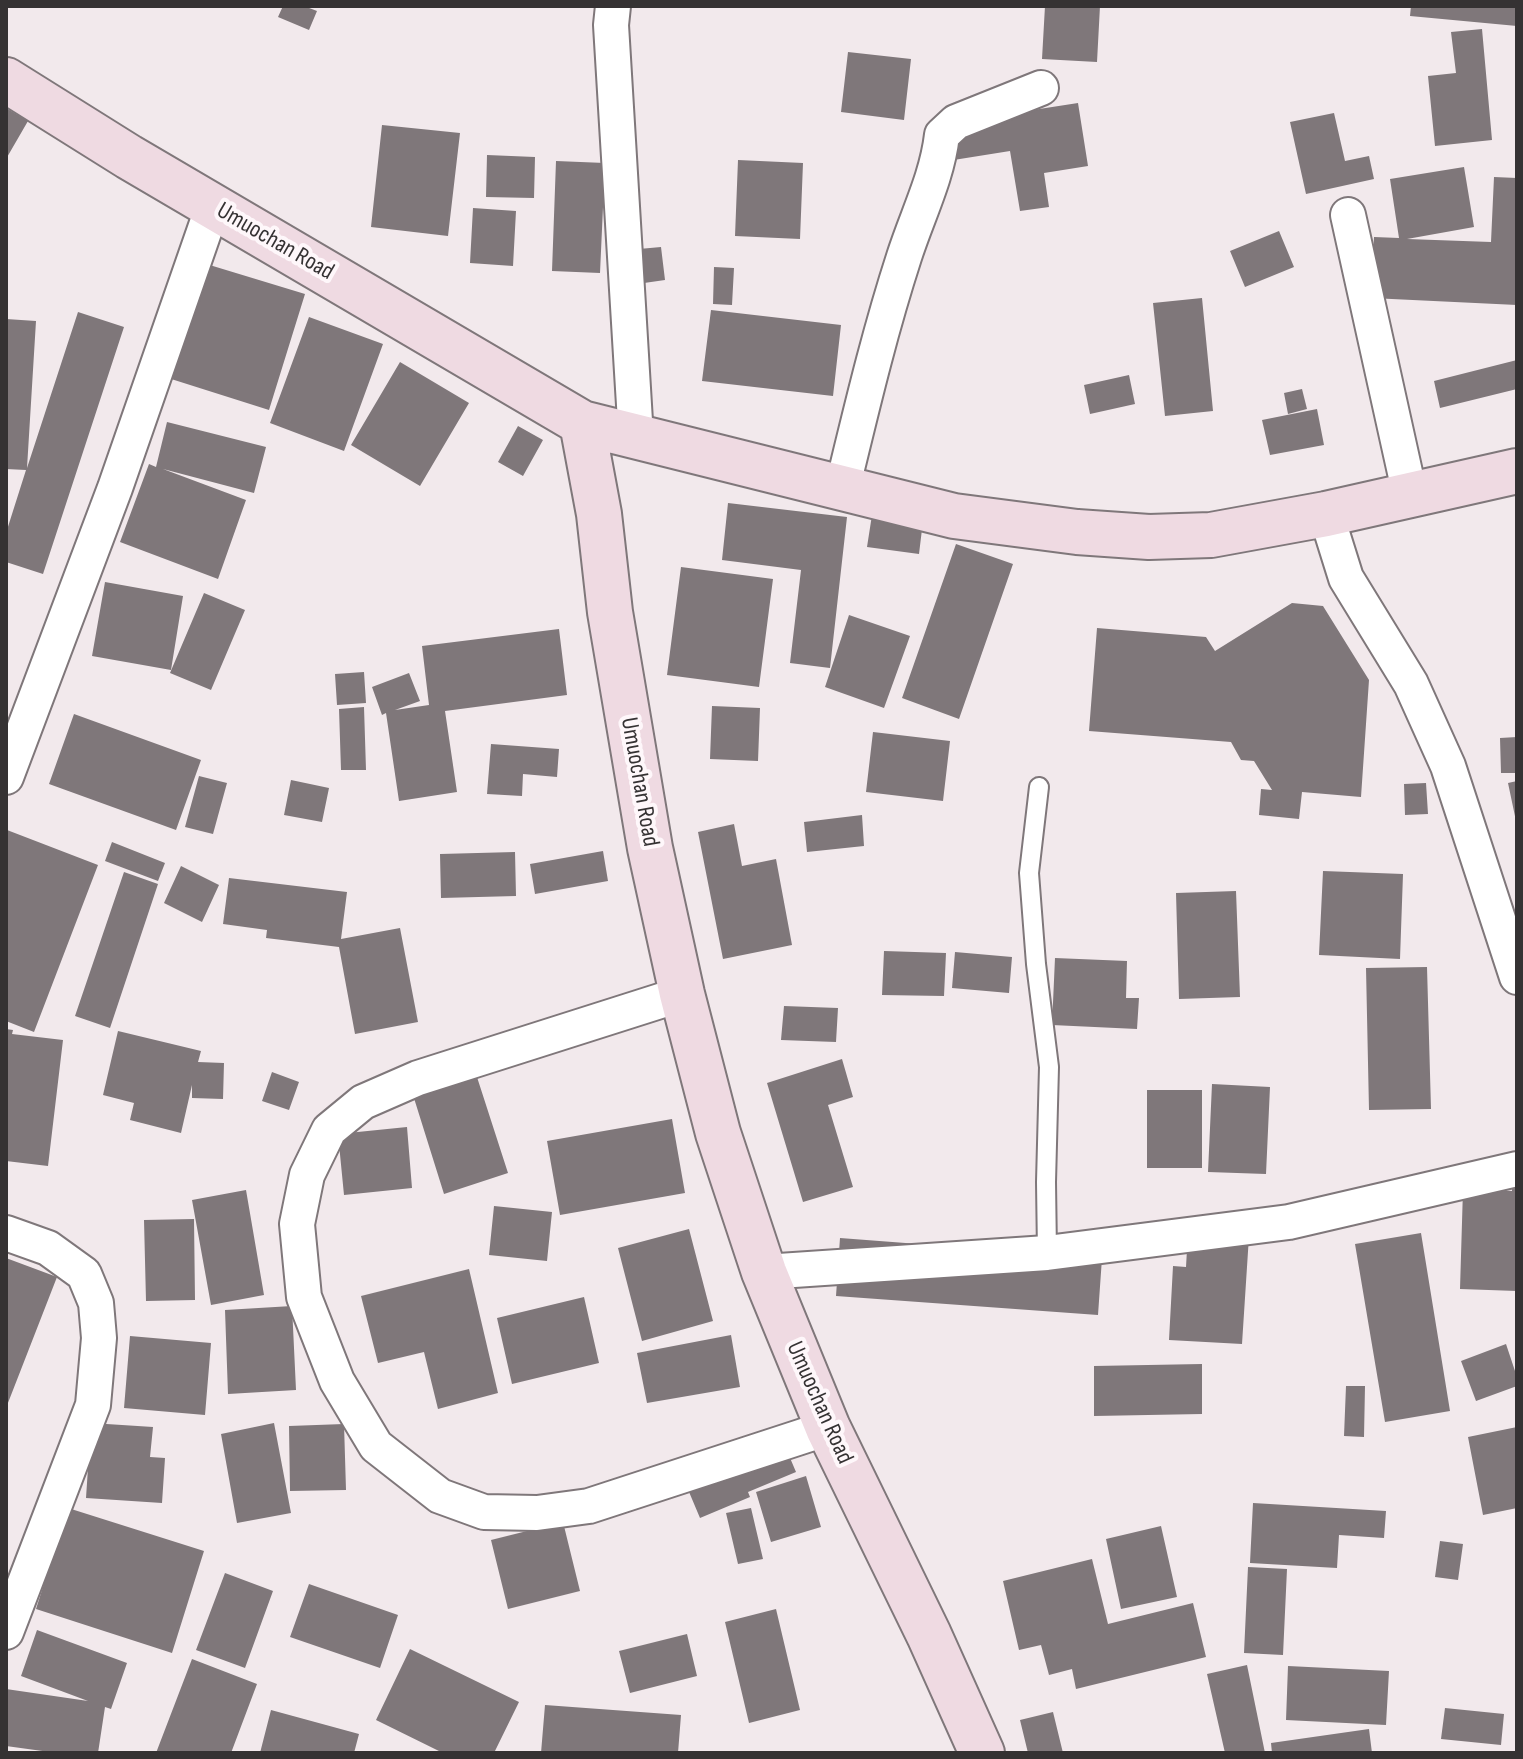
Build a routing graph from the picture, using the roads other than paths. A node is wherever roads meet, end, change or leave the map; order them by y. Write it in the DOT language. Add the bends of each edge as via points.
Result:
graph roads {
  1 [pos="613,6"];
  2 [pos="6,80"];
  3 [pos="1041,88"];
  4 [pos="213,206"];
  5 [pos="1348,215"];
  6 [pos="582,423"];
  7 [pos="636,438"];
  8 [pos="1517,471"];
  9 [pos="842,489"];
  10 [pos="1410,495"];
  11 [pos="1326,514"];
  12 [pos="6,777"];
  13 [pos="1039,787"];
  14 [pos="1517,977"];
  15 [pos="682,994"];
  16 [pos="1517,1169"];
  17 [pos="6,1233"];
  18 [pos="1047,1253"];
  19 [pos="764,1272"];
  20 [pos="828,1428"];
  21 [pos="6,1632"];
  22 [pos="982,1753"];
  1 -- 7 [label="street"];
  2 -- 4 [label="street, Umuochan Road"];
  3 -- 9 [label="street" via="956,122 942,135 939,160 874,357"];
  4 -- 6 [label="street, Umuochan Road"];
  4 -- 12 [label="street"];
  5 -- 10 [label="street"];
  6 -- 7 [label="street"];
  6 -- 15 [label="street, Umuochan Road" via="650,848"];
  7 -- 9 [label="street"];
  8 -- 10 [label="street"];
  9 -- 11 [label="street" via="954,516 1149,537 1211,535"];
  10 -- 11 [label="street"];
  11 -- 14 [label="street" via="1346,578 1411,684 1448,766"];
  13 -- 18 [label="lane" via="1029,873 1049,1067"];
  15 -- 19 [label="street, Umuochan Road" via="718,1133"];
  15 -- 20 [label="street" via="418,1078 363,1102 329,1130 307,1175 297,1224 304,1297 337,1381 376,1446 440,1496 484,1512 537,1513 589,1506"];
  16 -- 18 [label="street" via="1289,1222"];
  17 -- 21 [label="street" via="48,1248 84,1274 96,1303 99,1338 93,1405"];
  18 -- 19 [label="street"];
  19 -- 20 [label="street, Umuochan Road"];
  20 -- 22 [label="street, Umuochan Road"];
}
